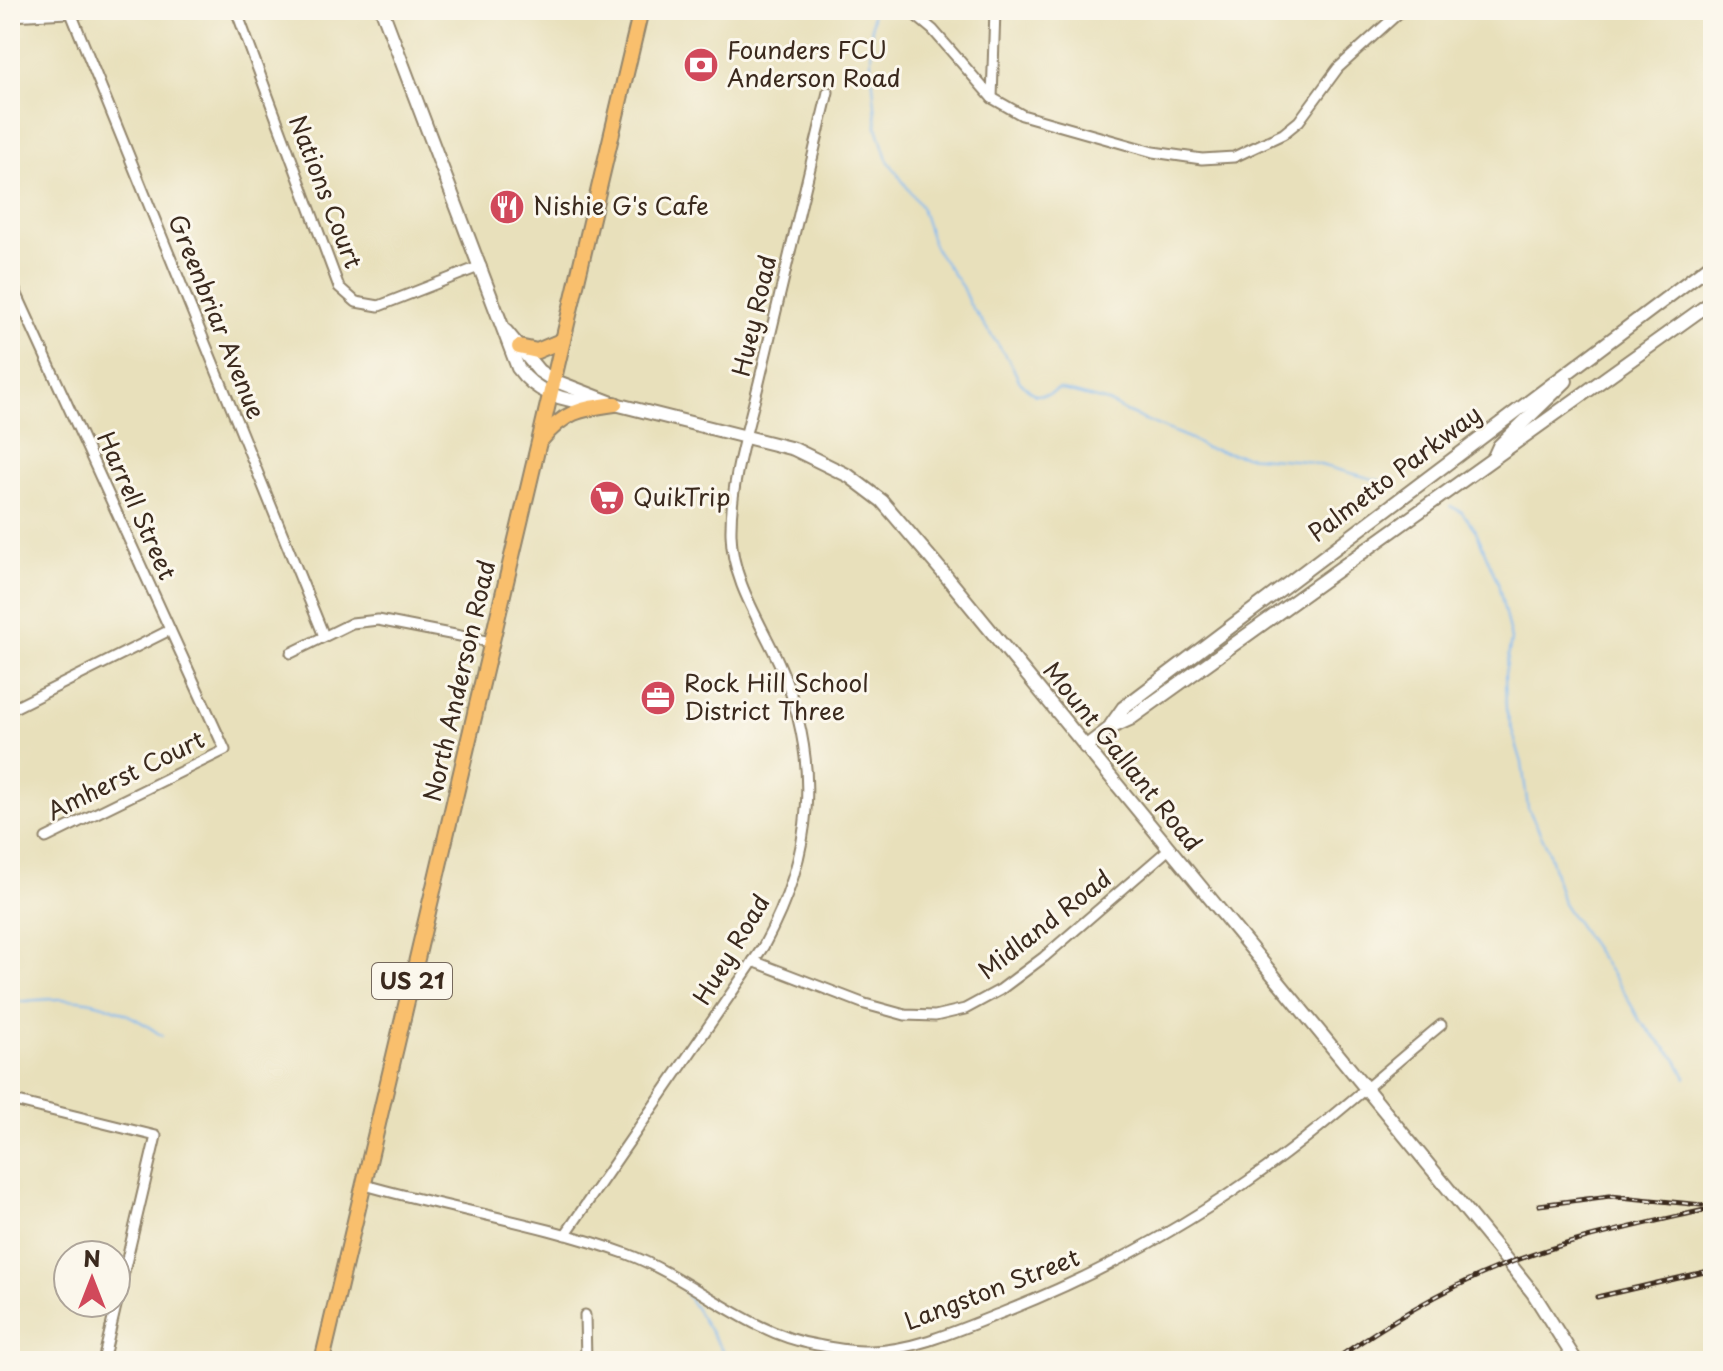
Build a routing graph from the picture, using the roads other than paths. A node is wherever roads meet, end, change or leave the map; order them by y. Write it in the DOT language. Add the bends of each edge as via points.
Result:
graph roads {
  1 [pos="126,10"];
  2 [pos="236,10"];
  3 [pos="382,10"];
  4 [pos="641,10"];
  5 [pos="909,10"];
  6 [pos="995,10"];
  7 [pos="1402,10"];
  8 [pos="71,13"];
  9 [pos="10,16"];
  10 [pos="828,92"];
  11 [pos="992,98"];
  12 [pos="1713,263"];
  13 [pos="481,266"];
  14 [pos="10,279"];
  15 [pos="1713,301"];
  16 [pos="506,331"];
  17 [pos="563,340"];
  18 [pos="519,347"];
  19 [pos="1581,362"];
  20 [pos="551,387"];
  21 [pos="615,404"];
  22 [pos="747,436"];
  23 [pos="1478,439"];
  24 [pos="539,443"];
  25 [pos="1493,460"];
  26 [pos="170,630"];
  27 [pos="324,636"];
  28 [pos="491,642"];
  29 [pos="291,653"];
  30 [pos="10,710"];
  31 [pos="1110,728"];
  32 [pos="1085,747"];
  33 [pos="225,750"];
  34 [pos="46,838"];
  35 [pos="1169,849"];
  36 [pos="753,961"];
  37 [pos="1441,1025"];
  38 [pos="1365,1088"];
  39 [pos="10,1100"];
  40 [pos="365,1185"];
  41 [pos="565,1235"];
  42 [pos="585,1315"];
  43 [pos="103,1361"];
  44 [pos="322,1361"];
  45 [pos="586,1361"];
  46 [pos="1576,1361"];
  1 -- 8 [label="street"];
  2 -- 13 [label="street, Nations Court" via="339,287 356,302 379,306"];
  3 -- 13 [label="street, Mount Gallant Road"];
  4 -- 17 [label="main road, North Anderson Road / US 21"];
  5 -- 11 [label="street"];
  6 -- 11 [label="street"];
  7 -- 11 [label="street" via="1338,68 1299,121 1234,157 1153,152 1035,119"];
  8 -- 9 [label="street"];
  8 -- 27 [label="street, Greenbriar Avenue"];
  10 -- 22 [label="street, Huey Road"];
  12 -- 19 [label="street, Palmetto Parkway"];
  13 -- 16 [label="street, Mount Gallant Road"];
  14 -- 26 [label="street, Harrell Street"];
  15 -- 25 [label="street, Palmetto Parkway"];
  16 -- 18 [label="street, Mount Gallant Road"];
  16 -- 20 [label="street, Mount Gallant Road" via="523,375 536,387"];
  17 -- 18 [label="main road" via="537,351"];
  17 -- 20 [label="main road, North Anderson Road / US 21"];
  18 -- 20 [label="street, Mount Gallant Road"];
  19 -- 23 [label="street, Palmetto Parkway"];
  19 -- 25 [label="street" via="1499,446"];
  20 -- 21 [label="street, Mount Gallant Road"];
  20 -- 24 [label="main road, North Anderson Road / US 21"];
  21 -- 22 [label="street, Mount Gallant Road"];
  21 -- 24 [label="main road" via="572,412"];
  22 -- 32 [label="street, Mount Gallant Road" via="794,449 849,476 882,501"];
  22 -- 36 [label="street, Huey Road" via="731,535 738,578 800,721 808,776 799,859 781,914"];
  23 -- 25 [label="street"];
  23 -- 31 [label="street, Palmetto Parkway" via="1123,708"];
  24 -- 28 [label="main road, North Anderson Road / US 21"];
  25 -- 31 [label="street, Palmetto Parkway" via="1130,719"];
  26 -- 30 [label="street"];
  26 -- 33 [label="street, Harrell Street"];
  27 -- 28 [label="street" via="352,623 378,620"];
  27 -- 29 [label="street"];
  28 -- 40 [label="main road, North Anderson Road / US 21"];
  31 -- 32 [label="street, Palmetto Parkway"];
  32 -- 35 [label="street, Mount Gallant Road"];
  33 -- 34 [label="street, Amherst Court"];
  35 -- 36 [label="street, Midland Road" via="1044,957 965,1009 905,1015"];
  35 -- 38 [label="street, Mount Gallant Road"];
  36 -- 41 [label="street, Huey Road"];
  37 -- 38 [label="street, Langston Street"];
  38 -- 41 [label="street, Langston Street" via="1250,1179 1133,1253 1020,1306 905,1346 871,1351 801,1341 630,1255"];
  38 -- 46 [label="street, Mount Gallant Road" via="1533,1293"];
  39 -- 43 [label="street" via="156,1136"];
  40 -- 41 [label="street, Langston Street"];
  40 -- 44 [label="main road, North Anderson Road / US 21"];
  42 -- 45 [label="street"];
}
